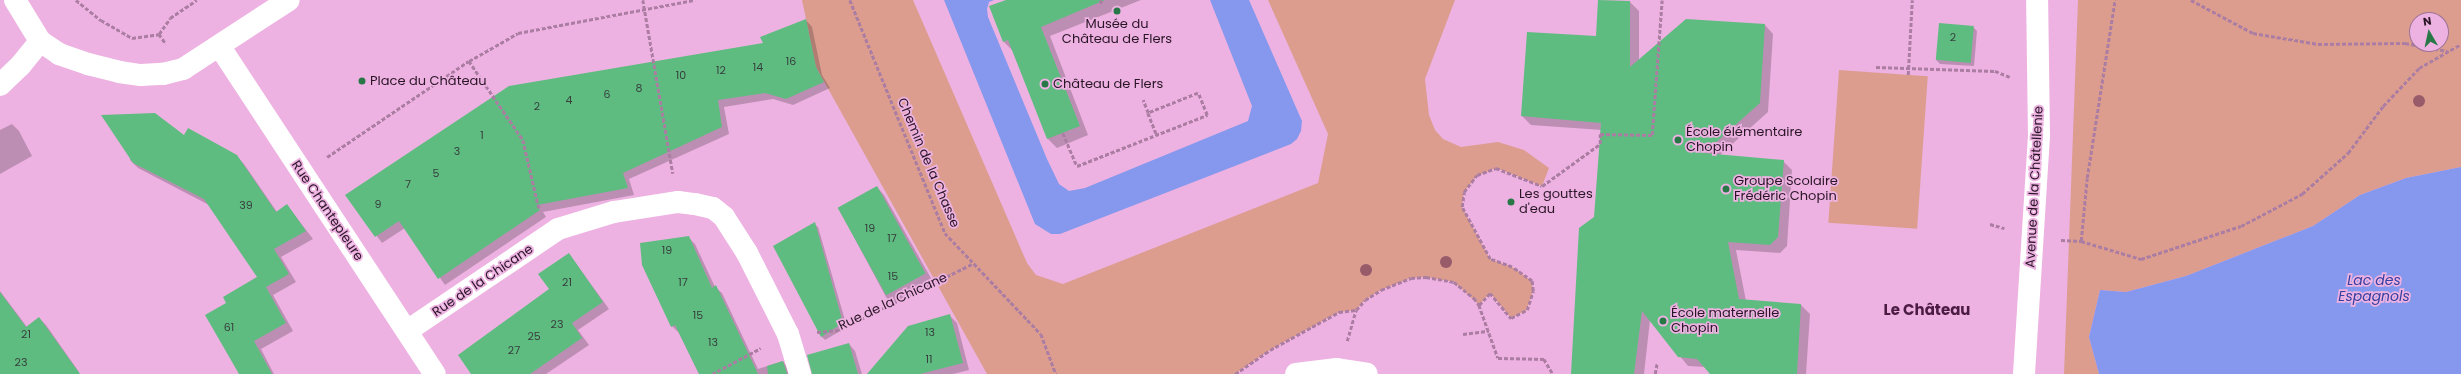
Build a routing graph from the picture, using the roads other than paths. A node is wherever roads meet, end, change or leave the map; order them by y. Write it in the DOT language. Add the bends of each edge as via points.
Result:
graph roads {
  1 [pos="15,0"];
  2 [pos="289,0"];
  3 [pos="2036,0"];
  4 [pos="40,41"];
  5 [pos="220,47"];
  6 [pos="0,85"];
  7 [pos="407,331"];
  8 [pos="435,374"];
  9 [pos="800,374"];
  10 [pos="1296,374"];
  11 [pos="1367,374"];
  12 [pos="2024,374"];
  1 -- 4 [label="street"];
  2 -- 5 [label="street"];
  3 -- 12 [label="street, Avenue de la Châtellenie" via="2039,136"];
  4 -- 5 [label="street" via="60,54 88,64 141,75 163,74 183,69"];
  4 -- 6 [label="street" via="20,66"];
  5 -- 7 [label="street, Rue Chantepleure"];
  7 -- 8 [label="street, Rue Chantepleure"];
  7 -- 9 [label="street, Rue de la Chicane" via="558,230 614,212 678,202 713,208 724,217 747,253 788,334"];
  10 -- 11 [label="street" via="1337,369"];
}
